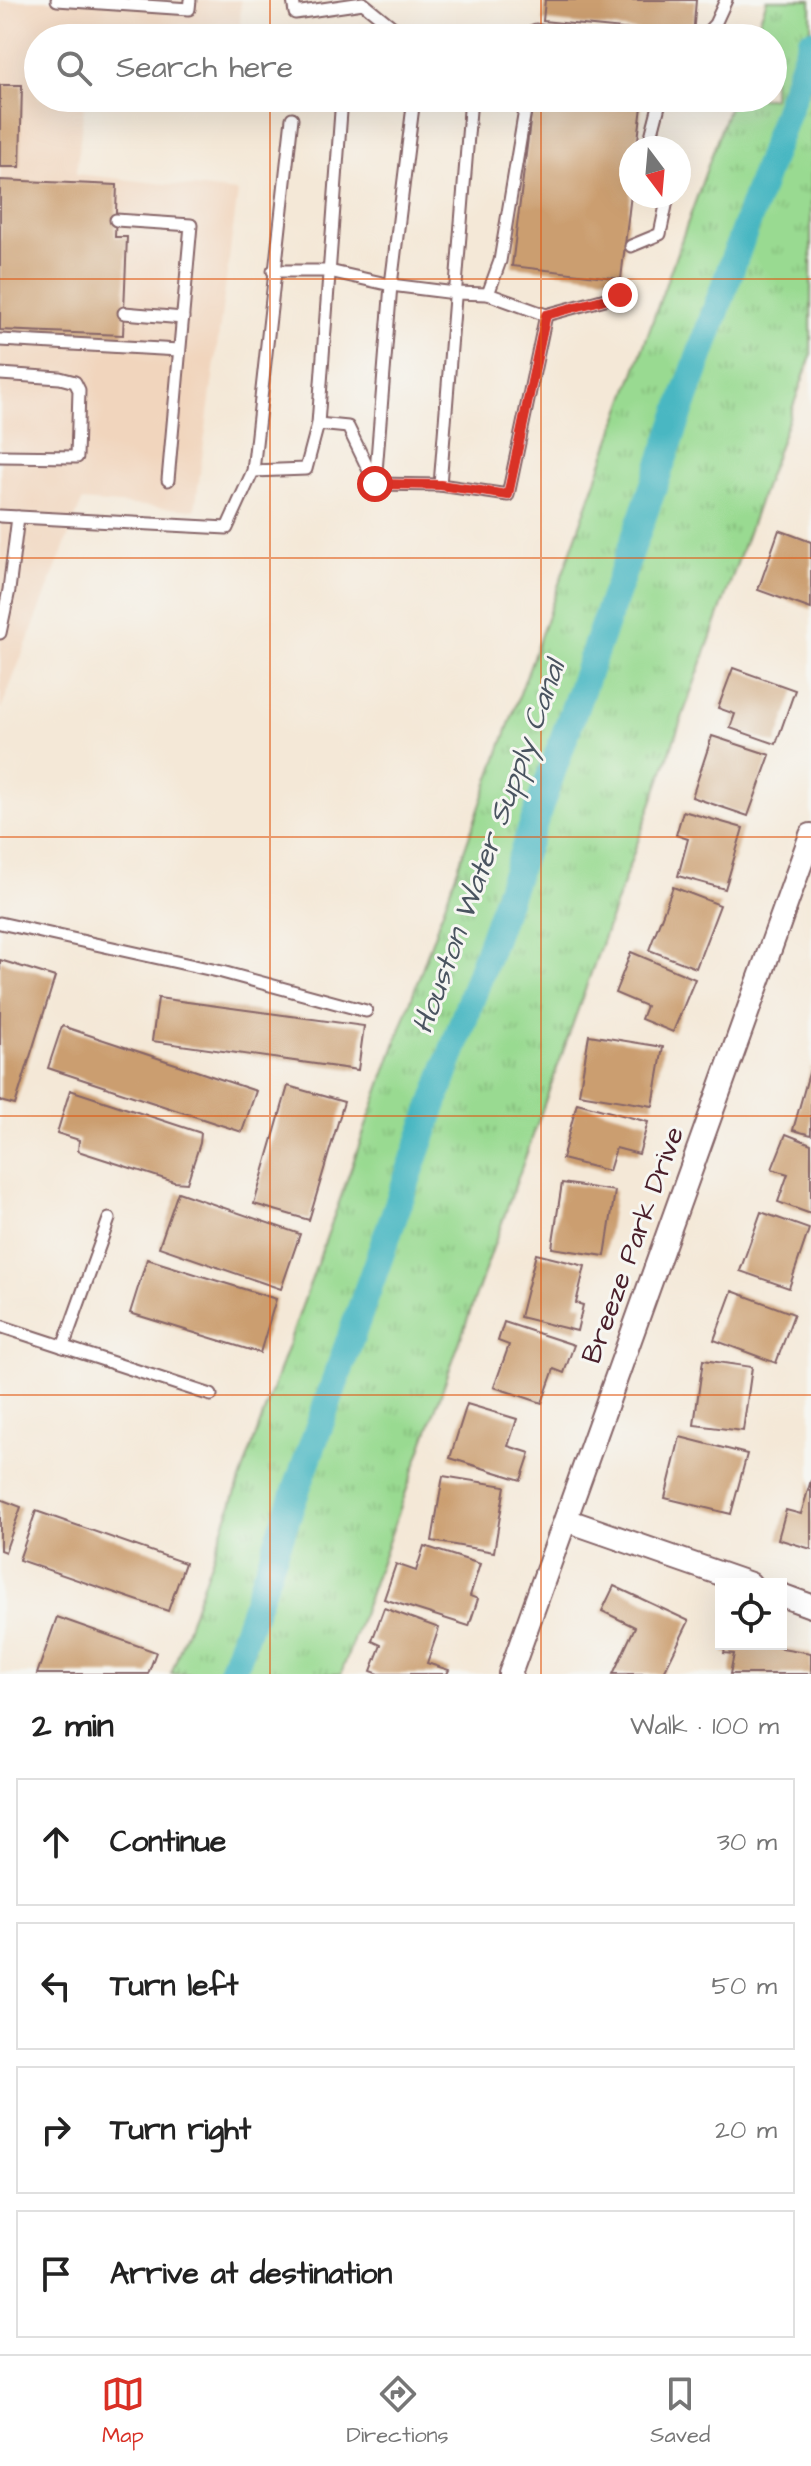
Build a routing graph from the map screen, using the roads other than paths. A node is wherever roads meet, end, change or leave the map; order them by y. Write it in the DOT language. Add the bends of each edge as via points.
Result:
graph roads {
  1 [pos="57,0"];
  2 [pos="190,0"];
  3 [pos="293,0"];
  4 [pos="726,0"];
  5 [pos="365,2"];
  6 [pos="390,24"];
  7 [pos="715,24"];
  8 [pos="341,112"];
  9 [pos="412,112"];
  10 [pos="470,112"];
  11 [pos="525,112"];
  12 [pos="657,112"];
  13 [pos="292,118"];
  14 [pos="651,136"];
  15 [pos="665,208"];
  16 [pos="116,220"];
  17 [pos="631,246"];
  18 [pos="273,271"];
  19 [pos="329,271"];
  20 [pos="391,285"];
  21 [pos="455,293"];
  22 [pos="488,294"];
  23 [pos="620,295"];
  24 [pos="124,313"];
  25 [pos="546,315"];
  26 [pos="183,318"];
  27 [pos="0,340"];
  28 [pos="179,350"];
  29 [pos="0,374"];
  30 [pos="318,424"];
  31 [pos="0,456"];
  32 [pos="253,471"];
  33 [pos="168,480"];
  34 [pos="375,484"];
  35 [pos="440,485"];
  36 [pos="0,516"];
  37 [pos="18,517"];
  38 [pos="0,633"];
  39 [pos="811,835"];
  40 [pos="0,923"];
  41 [pos="366,1011"];
  42 [pos="109,1219"];
  43 [pos="0,1326"];
  44 [pos="63,1347"];
  45 [pos="211,1395"];
  46 [pos="566,1520"];
  47 [pos="733,1578"];
  48 [pos="787,1597"];
  49 [pos="811,1606"];
  50 [pos="510,1674"];
  1 -- 2 [label="lane" via="189,9"];
  3 -- 5 [label="lane" via="295,13"];
  4 -- 7 [label="lane"];
  5 -- 6 [label="lane"];
  8 -- 19 [label="lane"];
  9 -- 20 [label="lane"];
  10 -- 21 [label="lane"];
  11 -- 22 [label="lane" via="500,261"];
  12 -- 14 [label="lane"];
  13 -- 18 [label="lane"];
  15 -- 17 [label="lane" via="660,234"];
  16 -- 26 [label="lane" via="191,225"];
  18 -- 19 [label="lane"];
  18 -- 32 [label="lane"];
  19 -- 20 [label="lane"];
  19 -- 30 [label="lane"];
  20 -- 21 [label="lane"];
  20 -- 34 [label="lane"];
  21 -- 22 [label="lane"];
  21 -- 35 [label="lane"];
  22 -- 25 [label="lane"];
  23 -- 25 [label="lane"];
  24 -- 26 [label="lane"];
  25 -- 35 [label="lane" via="508,495"];
  26 -- 28 [label="lane"];
  27 -- 28 [label="lane"];
  28 -- 33 [label="lane"];
  29 -- 31 [label="lane" via="60,378 75,382 79,390 77,457"];
  30 -- 32 [label="lane" via="306,469"];
  30 -- 34 [label="lane" via="348,427"];
  32 -- 37 [label="lane" via="227,528"];
  34 -- 35 [label="lane"];
  36 -- 37 [label="lane"];
  37 -- 38 [label="lane"];
  39 -- 46 [label="street, Breeze Park Drive"];
  40 -- 41 [label="lane" via="222,972"];
  42 -- 44 [label="lane"];
  43 -- 44 [label="lane"];
  44 -- 45 [label="lane"];
  46 -- 47 [label="street"];
  46 -- 50 [label="street, Breeze Park Drive"];
  48 -- 49 [label="street"];
}
